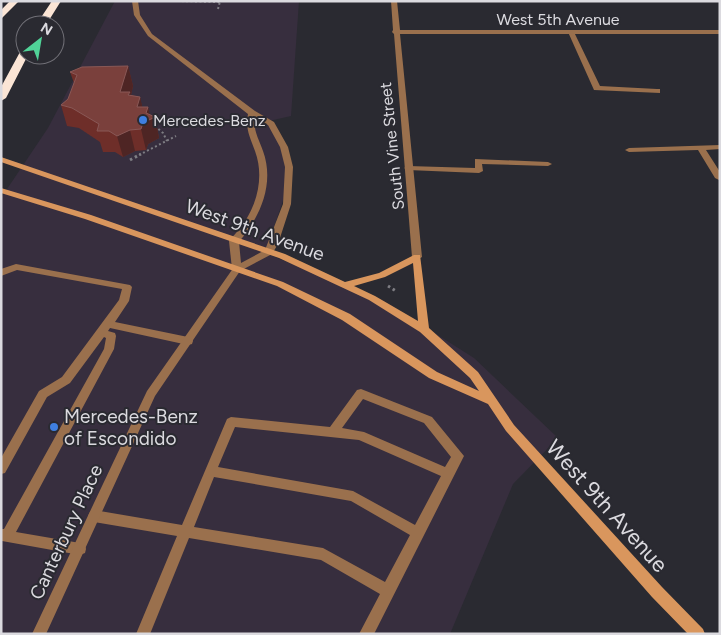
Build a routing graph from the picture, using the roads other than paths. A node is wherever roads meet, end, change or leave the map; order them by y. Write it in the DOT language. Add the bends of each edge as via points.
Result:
graph roads {
  1 [pos="15,1"];
  2 [pos="57,1"];
  3 [pos="135,1"];
  4 [pos="394,1"];
  5 [pos="48,15"];
  6 [pos="1,16"];
  7 [pos="395,32"];
  8 [pos="571,32"];
  9 [pos="720,32"];
  10 [pos="18,65"];
  11 [pos="657,91"];
  12 [pos="1,98"];
  13 [pos="252,113"];
  14 [pos="701,148"];
  15 [pos="720,148"];
  16 [pos="630,150"];
  17 [pos="1,159"];
  18 [pos="548,164"];
  19 [pos="408,168"];
  20 [pos="719,178"];
  21 [pos="1,190"];
  22 [pos="234,241"];
  23 [pos="269,252"];
  24 [pos="417,257"];
  25 [pos="237,269"];
  26 [pos="1,273"];
  27 [pos="345,285"];
  28 [pos="105,328"];
  29 [pos="424,329"];
  30 [pos="188,342"];
  31 [pos="492,401"];
  32 [pos="333,432"];
  33 [pos="1,469"];
  34 [pos="211,471"];
  35 [pos="448,474"];
  36 [pos="94,516"];
  37 [pos="185,532"];
  38 [pos="418,533"];
  39 [pos="4,536"];
  40 [pos="80,549"];
  41 [pos="388,591"];
  42 [pos="39,634"];
  43 [pos="143,634"];
  44 [pos="366,634"];
  45 [pos="698,634"];
  1 -- 6 [label="highway"];
  2 -- 5 [label="highway"];
  3 -- 13 [label="street" via="137,15 150,35"];
  4 -- 7 [label="street, South Vine Street"];
  7 -- 8 [label="street, West 5th Avenue"];
  7 -- 19 [label="street, South Vine Street"];
  8 -- 9 [label="street, West 5th Avenue"];
  8 -- 11 [label="street" via="598,88"];
  10 -- 12 [label="highway"];
  13 -- 22 [label="street" via="248,127 261,157 264,183 258,208"];
  13 -- 23 [label="street" via="271,124 284,146 289,167 287,204"];
  14 -- 15 [label="street"];
  14 -- 16 [label="street"];
  14 -- 20 [label="street"];
  17 -- 22 [label="main road, West 9th Avenue"];
  18 -- 19 [label="street" via="478,161 479,171"];
  19 -- 24 [label="street, South Vine Street"];
  21 -- 25 [label="main road"];
  22 -- 23 [label="main road, West 9th Avenue"];
  22 -- 25 [label="street"];
  23 -- 25 [label="street"];
  23 -- 27 [label="main road, West 9th Avenue"];
  24 -- 27 [label="main road" via="382,275"];
  24 -- 29 [label="main road"];
  25 -- 30 [label="street, Canterbury Place"];
  25 -- 31 [label="main road" via="280,284 346,317 433,375"];
  26 -- 28 [label="street" via="16,267 126,287 124,301"];
  27 -- 29 [label="main road, West 9th Avenue"];
  28 -- 30 [label="street"];
  28 -- 33 [label="street" via="66,380 42,394"];
  28 -- 39 [label="street" via="111,336 109,349"];
  29 -- 31 [label="main road, West 9th Avenue" via="474,375"];
  30 -- 36 [label="street, Canterbury Place" via="151,394"];
  31 -- 45 [label="main road, West 9th Avenue" via="510,428"];
  32 -- 34 [label="street" via="231,422"];
  32 -- 35 [label="street" via="360,435"];
  32 -- 35 [label="street" via="361,393 428,420 458,456"];
  34 -- 37 [label="street"];
  34 -- 38 [label="street" via="354,496"];
  35 -- 38 [label="street"];
  36 -- 37 [label="street"];
  36 -- 40 [label="street, Canterbury Place"];
  37 -- 41 [label="street" via="323,554"];
  37 -- 43 [label="street"];
  38 -- 41 [label="street"];
  39 -- 40 [label="street"];
  40 -- 42 [label="street, Canterbury Place"];
  41 -- 44 [label="street"];
}
